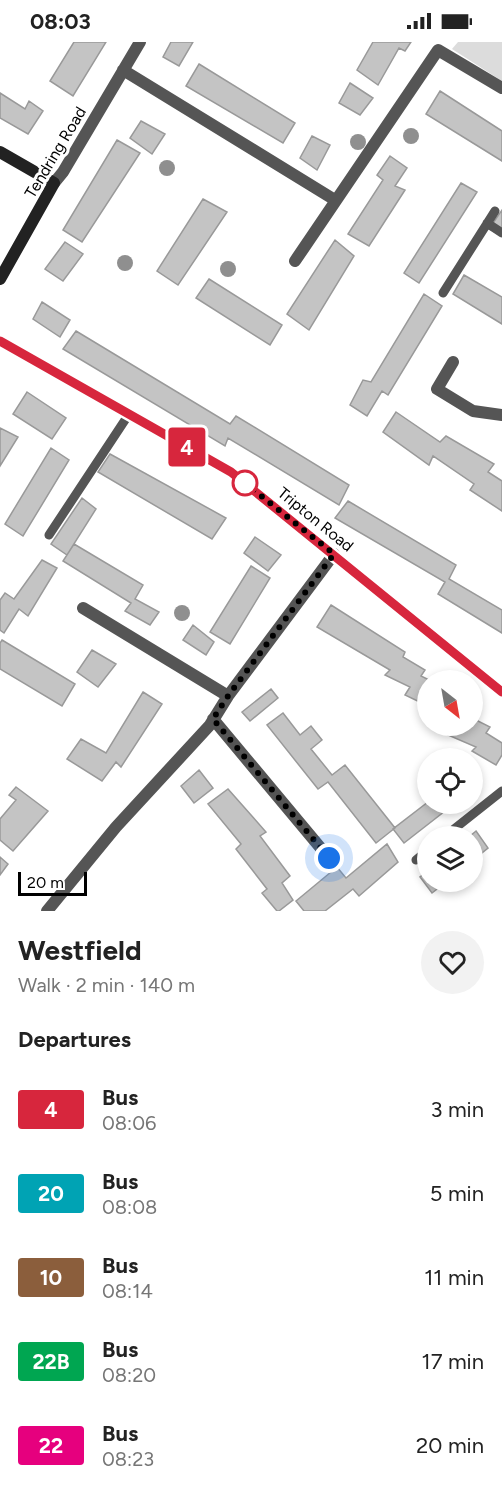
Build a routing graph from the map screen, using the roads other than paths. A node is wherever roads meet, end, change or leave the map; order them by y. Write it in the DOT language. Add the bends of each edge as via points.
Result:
graph roads {
  1 [pos="140,42"];
  2 [pos="441,46"];
  3 [pos="123,70"];
  4 [pos="502,88"];
  5 [pos="0,152"];
  6 [pos="54,183"];
  7 [pos="335,200"];
  8 [pos="495,210"];
  9 [pos="487,223"];
  10 [pos="502,233"];
  11 [pos="295,261"];
  12 [pos="0,279"];
  13 [pos="443,293"];
  14 [pos="0,341"];
  15 [pos="453,362"];
  16 [pos="129,414"];
  17 [pos="502,416"];
  18 [pos="49,535"];
  19 [pos="334,554"];
  20 [pos="83,608"];
  21 [pos="502,692"];
  22 [pos="228,696"];
  23 [pos="213,719"];
  24 [pos="502,791"];
  25 [pos="458,826"];
  26 [pos="329,858"];
  27 [pos="46,911"];
  1 -- 3 [label="street, Tendring Road"];
  2 -- 4 [label="street"];
  2 -- 7 [label="street"];
  3 -- 6 [label="street, Tendring Road"];
  3 -- 7 [label="street"];
  5 -- 6 [label="street"];
  6 -- 12 [label="street, Tendring Road"];
  7 -- 11 [label="street"];
  8 -- 9 [label="lane"];
  9 -- 10 [label="lane"];
  9 -- 13 [label="lane"];
  14 -- 16 [label="street, Tripton Road"];
  15 -- 17 [label="street" via="437,389 473,411"];
  16 -- 18 [label="lane"];
  16 -- 19 [label="street, Tripton Road" via="231,472"];
  19 -- 21 [label="street, Tripton Road"];
  19 -- 22 [label="street"];
  20 -- 22 [label="street"];
  22 -- 23 [label="street"];
  23 -- 26 [label="street"];
  23 -- 27 [label="street"];
  24 -- 25 [label="lane"];
}
